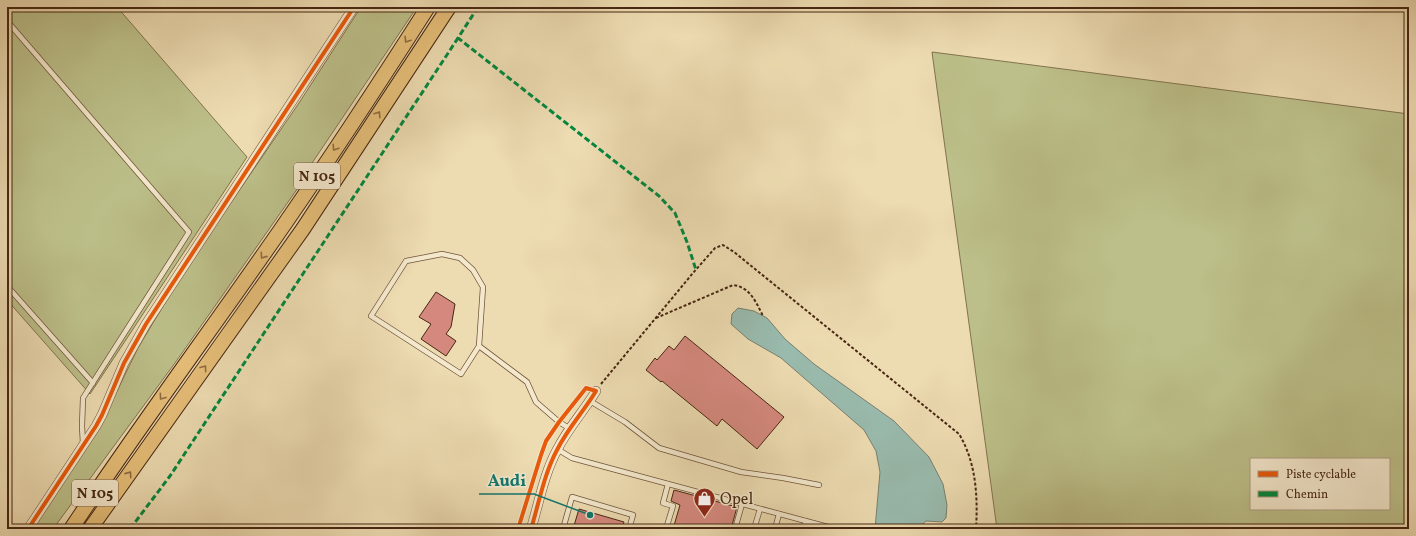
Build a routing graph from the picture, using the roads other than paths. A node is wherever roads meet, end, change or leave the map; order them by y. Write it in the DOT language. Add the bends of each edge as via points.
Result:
graph roads {
  1 [pos="354,7"];
  2 [pos="428,7"];
  3 [pos="449,7"];
  4 [pos="7,21"];
  5 [pos="7,286"];
  6 [pos="479,346"];
  7 [pos="93,383"];
  8 [pos="596,391"];
  9 [pos="590,401"];
  10 [pos="569,428"];
  11 [pos="83,446"];
  12 [pos="557,449"];
  13 [pos="668,484"];
  14 [pos="819,485"];
  15 [pos="742,504"];
  16 [pos="760,509"];
  17 [pos="779,514"];
  18 [pos="806,521"];
  19 [pos="828,527"];
  20 [pos="28,529"];
  21 [pos="71,529"];
  22 [pos="90,529"];
  23 [pos="531,529"];
  24 [pos="563,529"];
  25 [pos="629,529"];
  26 [pos="666,529"];
  27 [pos="735,529"];
  28 [pos="754,529"];
  29 [pos="775,529"];
  30 [pos="804,529"];
  1 -- 11 [label="street" via="146,324 124,363 102,415"];
  2 -- 21 [label="highway, N 105, one-way" via="288,220 119,457"];
  22 -- 3 [label="highway, N 105, one-way" via="303,229"];
  4 -- 7 [label="lane" via="190,232"];
  5 -- 7 [label="lane"];
  6 -- 6 [label="lane" via="483,287 473,270 460,258 442,254 406,261 371,316 461,374"];
  6 -- 10 [label="lane" via="527,382 536,402"];
  7 -- 11 [label="lane" via="83,398"];
  8 -- 9 [label="street"];
  9 -- 10 [label="street"];
  9 -- 14 [label="lane" via="625,422 659,448 741,472"];
  10 -- 12 [label="street"];
  11 -- 20 [label="street"];
  12 -- 13 [label="lane" via="572,458"];
  12 -- 23 [label="street"];
  13 -- 15 [label="lane"];
  13 -- 26 [label="lane" via="663,504 672,506"];
  15 -- 16 [label="lane"];
  15 -- 27 [label="lane"];
  16 -- 17 [label="lane"];
  16 -- 28 [label="lane"];
  17 -- 18 [label="lane"];
  17 -- 29 [label="lane"];
  18 -- 19 [label="lane"];
  18 -- 30 [label="lane"];
  24 -- 25 [label="lane" via="572,497 633,515"];
}
